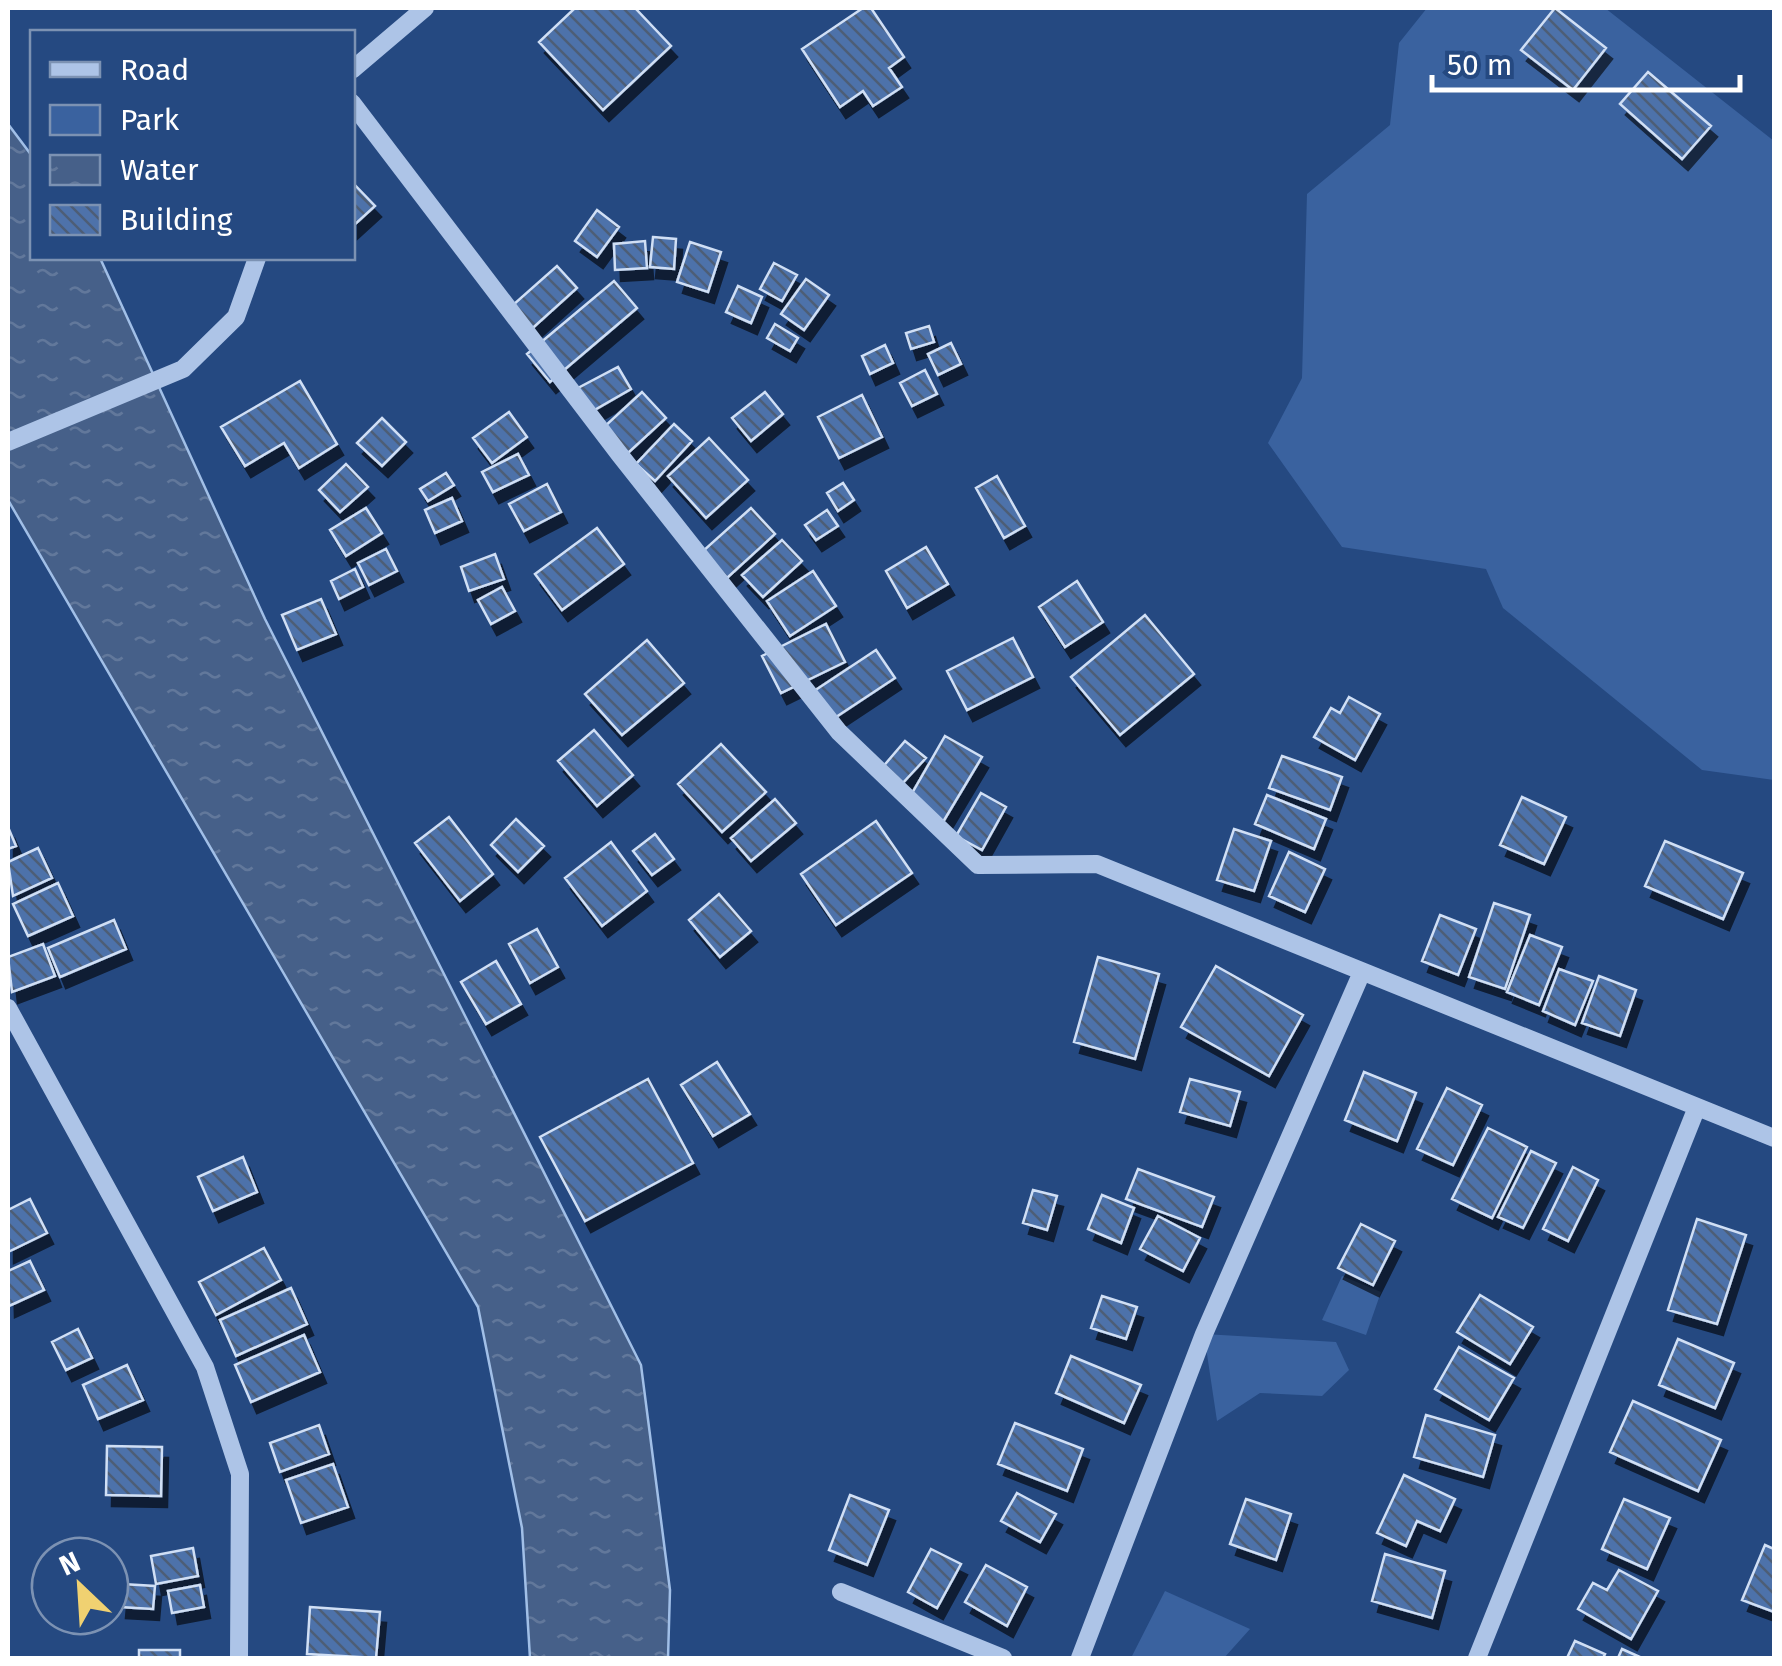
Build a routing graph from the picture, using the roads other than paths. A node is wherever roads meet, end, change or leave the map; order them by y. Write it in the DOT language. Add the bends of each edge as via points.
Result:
graph roads {
  1 [pos="425,8"];
  2 [pos="355,67"];
  3 [pos="355,108"];
  4 [pos="256,260"];
  5 [pos="8,442"];
  6 [pos="1362,972"];
  7 [pos="8,1008"];
  8 [pos="1697,1107"];
  9 [pos="1774,1138"];
  10 [pos="841,1592"];
  11 [pos="239,1658"];
  12 [pos="1003,1658"];
  13 [pos="1080,1658"];
  14 [pos="1478,1658"];
  1 -- 2 [label="street"];
  3 -- 6 [label="street" via="839,732 978,865 1096,864"];
  4 -- 5 [label="street" via="236,317 183,369"];
  6 -- 8 [label="street"];
  6 -- 13 [label="street" via="1204,1334"];
  7 -- 11 [label="street" via="205,1367 240,1474"];
  8 -- 9 [label="street"];
  8 -- 14 [label="street"];
  10 -- 12 [label="street"];
}
